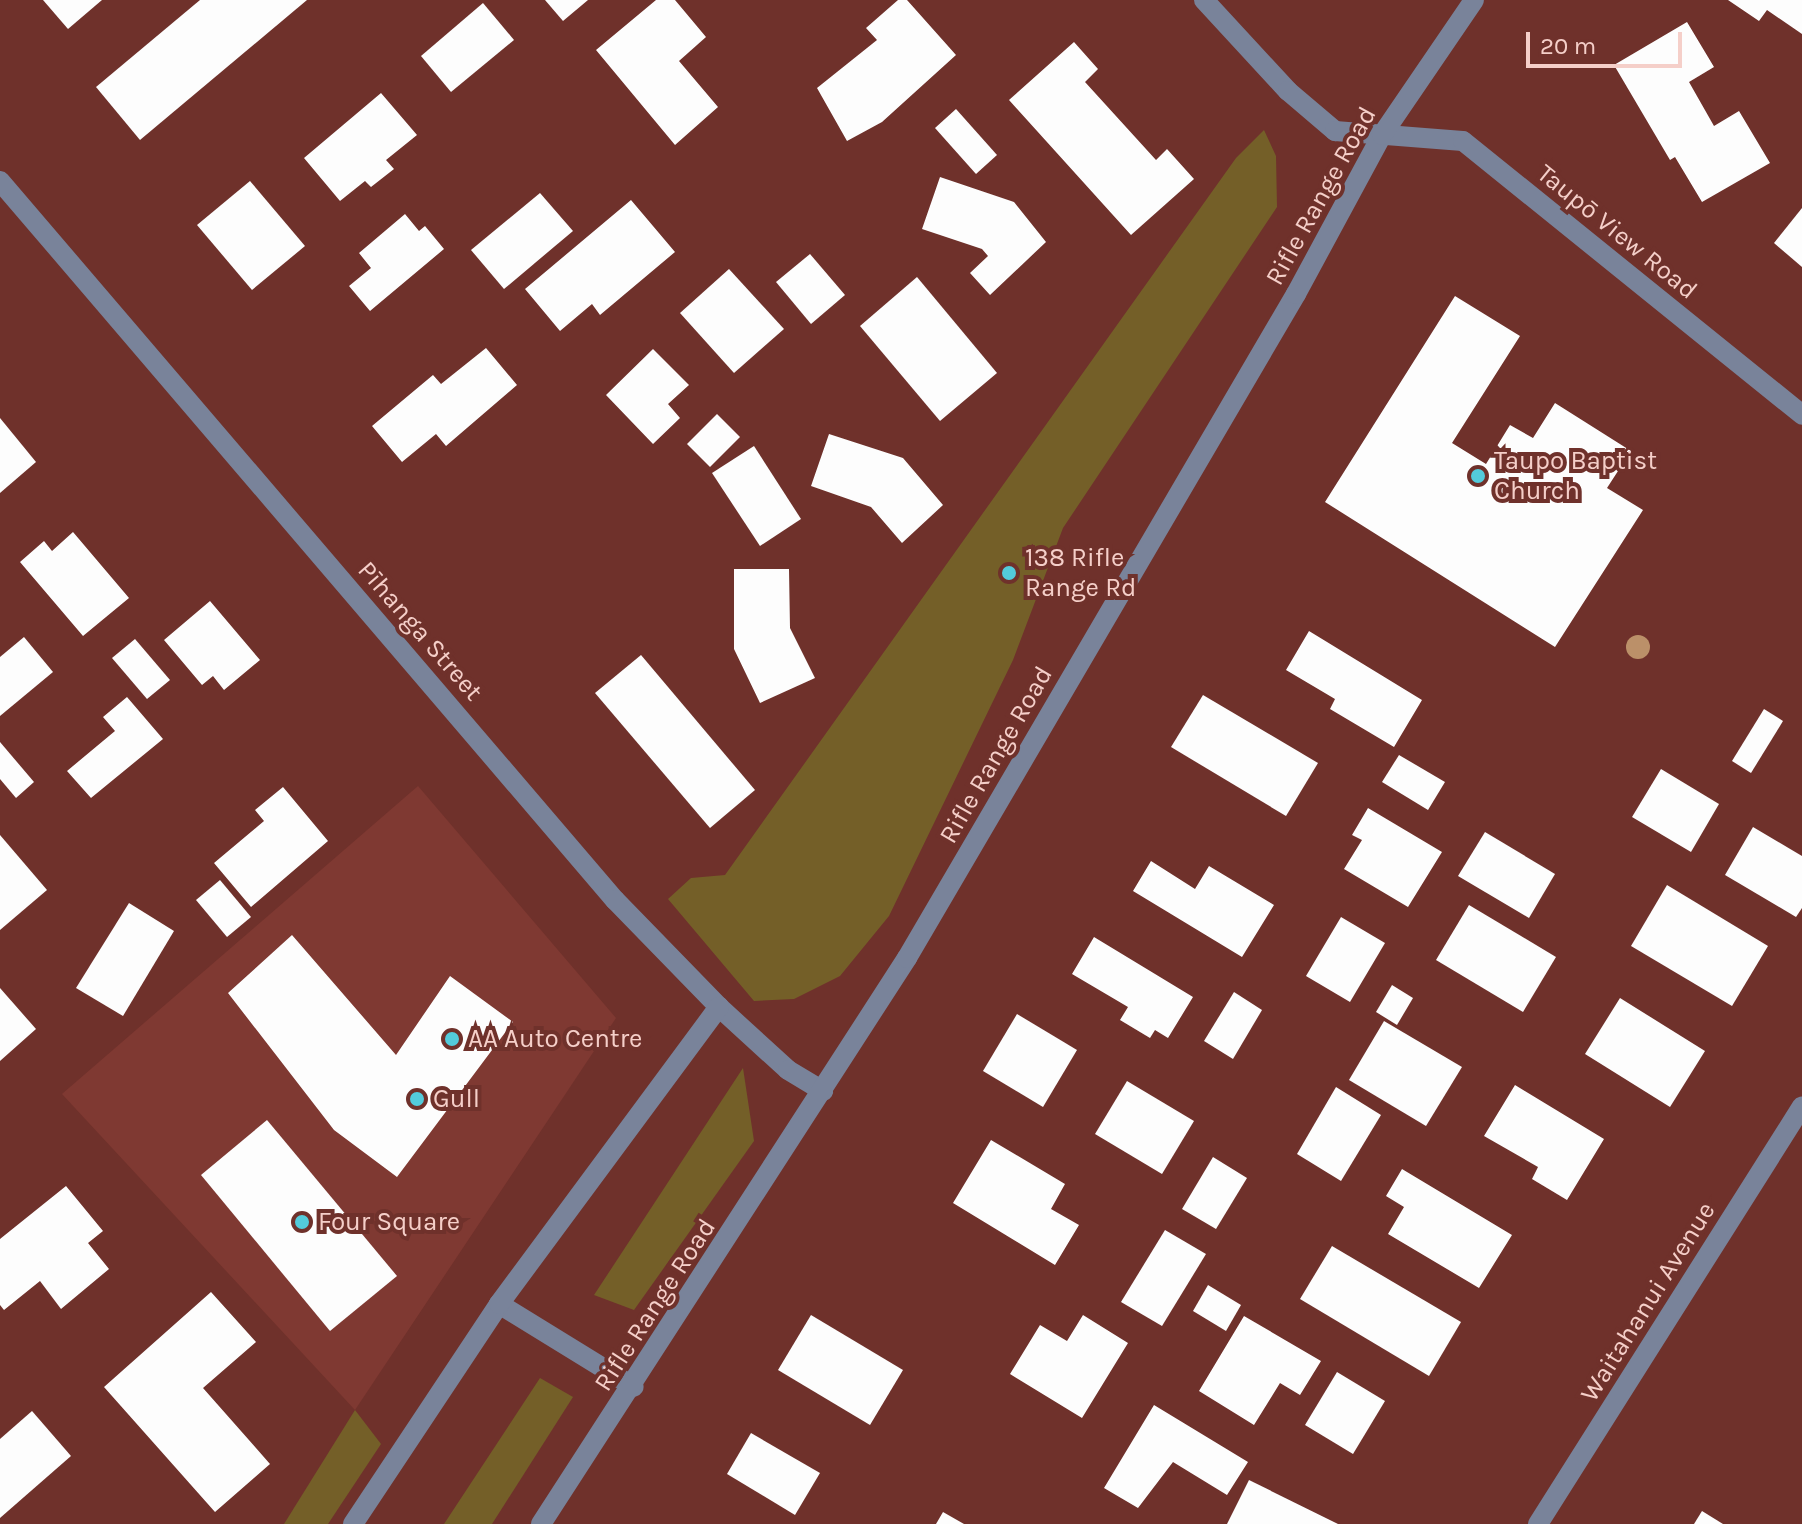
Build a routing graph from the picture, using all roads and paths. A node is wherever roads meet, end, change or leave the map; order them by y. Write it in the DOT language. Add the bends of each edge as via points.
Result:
graph roads {
  1 [pos="1204,0"];
  2 [pos="1474,0"];
  3 [pos="1382,135"];
  4 [pos="0,181"];
  5 [pos="1802,415"];
  6 [pos="719,1007"];
  7 [pos="823,1091"];
  8 [pos="1802,1107"];
  9 [pos="499,1304"];
  10 [pos="634,1387"];
  11 [pos="353,1524"];
  12 [pos="541,1524"];
  13 [pos="1538,1524"];
  1 -- 3 [label="street, Taupō View Road" via="1288,91 1335,131"];
  2 -- 3 [label="street, Rifle Range Road"];
  3 -- 5 [label="street, Taupō View Road" via="1463,141"];
  3 -- 7 [label="street, Rifle Range Road" via="1296,294"];
  4 -- 6 [label="street, Pīhanga Street" via="615,900"];
  6 -- 7 [label="street, Pīhanga Street" via="788,1070"];
  6 -- 9 [label="street"];
  7 -- 10 [label="street, Rifle Range Road"];
  8 -- 13 [label="street, Waitahanui Avenue"];
  9 -- 10 [label="street"];
  9 -- 11 [label="street"];
  10 -- 12 [label="street, Rifle Range Road"];
}
